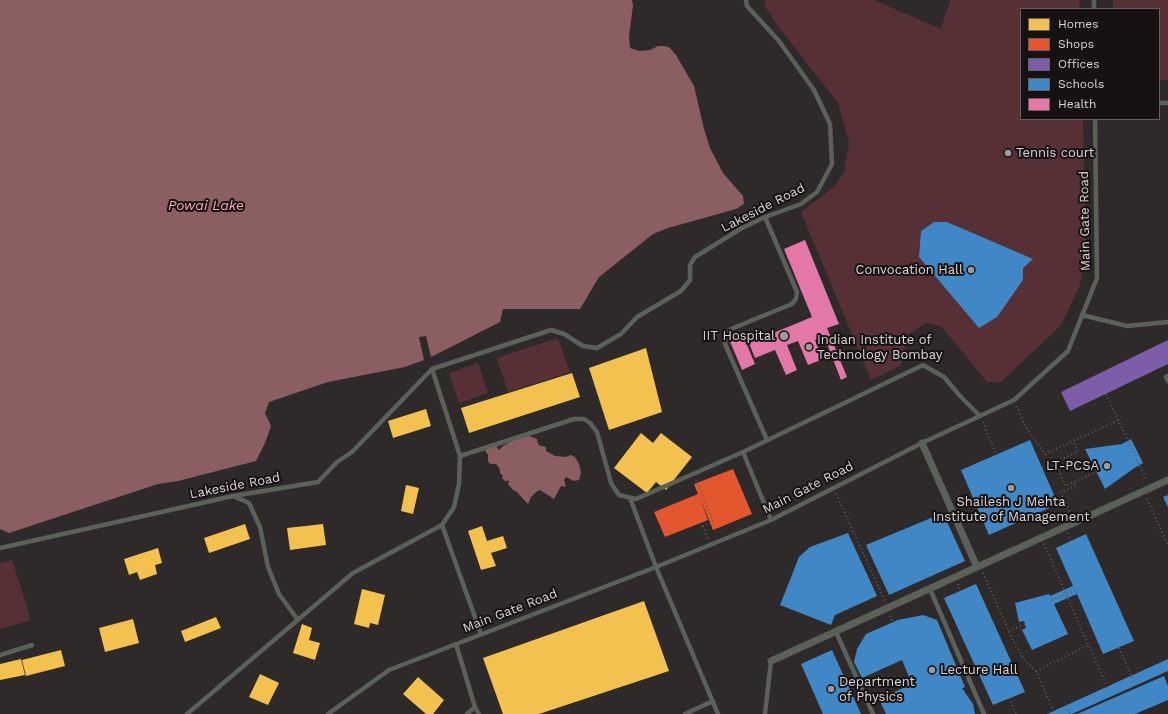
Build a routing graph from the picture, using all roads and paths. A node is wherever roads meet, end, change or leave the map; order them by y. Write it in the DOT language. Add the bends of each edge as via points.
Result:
graph roads {
  1 [pos="746,0"];
  2 [pos="1095,120"];
  3 [pos="765,217"];
  4 [pos="1082,315"];
  5 [pos="1168,322"];
  6 [pos="432,369"];
  7 [pos="1168,376"];
  8 [pos="1168,381"];
  9 [pos="1106,394"];
  10 [pos="1014,400"];
  11 [pos="980,416"];
  12 [pos="1118,420"];
  13 [pos="767,440"];
  14 [pos="1073,441"];
  15 [pos="922,443"];
  16 [pos="743,452"];
  17 [pos="996,454"];
  18 [pos="460,456"];
  19 [pos="1056,462"];
  20 [pos="1042,468"];
  21 [pos="1096,472"];
  22 [pos="694,474"];
  23 [pos="1168,480"];
  24 [pos="1074,482"];
  25 [pos="833,488"];
  26 [pos="1150,488"];
  27 [pos="1143,491"];
  28 [pos="233,496"];
  29 [pos="630,498"];
  30 [pos="771,520"];
  31 [pos="1074,523"];
  32 [pos="442,524"];
  33 [pos="1041,538"];
  34 [pos="1168,543"];
  35 [pos="711,545"];
  36 [pos="0,548"];
  37 [pos="978,566"];
  38 [pos="656,567"];
  39 [pos="930,589"];
  40 [pos="1075,590"];
  41 [pos="1066,594"];
  42 [pos="1052,600"];
  43 [pos="888,608"];
  44 [pos="298,620"];
  45 [pos="1025,624"];
  46 [pos="1009,631"];
  47 [pos="836,632"];
  48 [pos="481,634"];
  49 [pos="456,644"];
  50 [pos="32,645"];
  51 [pos="1089,646"];
  52 [pos="1119,648"];
  53 [pos="0,655"];
  54 [pos="771,661"];
  55 [pos="1036,671"];
  56 [pos="1137,688"];
  57 [pos="1109,691"];
  58 [pos="1009,698"];
  59 [pos="713,701"];
  60 [pos="475,707"];
  61 [pos="1068,709"];
  62 [pos="187,714"];
  63 [pos="328,714"];
  64 [pos="467,714"];
  65 [pos="479,714"];
  66 [pos="685,714"];
  67 [pos="718,714"];
  68 [pos="765,714"];
  69 [pos="873,714"];
  70 [pos="984,714"];
  71 [pos="1016,714"];
  72 [pos="1055,714"];
  73 [pos="1070,714"];
  1 -- 3 [label="lane, Lakeside Road" via="747,6 779,41 814,90 830,124 832,164 817,192 801,204"];
  2 -- 4 [label="lane, Main Gate Road" via="1097,278"];
  3 -- 6 [label="lane, Lakeside Road" via="695,257 690,265 690,280 681,291 637,317 621,334 597,348 583,346 564,334 551,330"];
  3 -- 13 [label="lane" via="797,292 796,299 792,304 731,329 726,335 725,344"];
  4 -- 5 [label="lane" via="1127,326"];
  4 -- 10 [label="lane, Main Gate Road" via="1068,351"];
  6 -- 18 [label="lane"];
  6 -- 28 [label="lane, Lakeside Road" via="352,452 337,462 318,482"];
  7 -- 8 [label="lane"];
  9 -- 12 [label="path"];
  10 -- 11 [label="lane, Main Gate Road"];
  10 -- 14 [label="path" via="1025,426 1045,454"];
  11 -- 13 [label="lane" via="944,376 923,366"];
  11 -- 15 [label="lane, Main Gate Road"];
  11 -- 17 [label="path"];
  12 -- 14 [label="path"];
  12 -- 26 [label="path"];
  13 -- 16 [label="lane"];
  14 -- 19 [label="path" via="1078,452"];
  15 -- 25 [label="lane, Main Gate Road"];
  15 -- 37 [label="street"];
  16 -- 22 [label="lane"];
  16 -- 30 [label="lane"];
  18 -- 29 [label="lane" via="574,419 584,419 597,432 610,484 619,495"];
  18 -- 32 [label="lane" via="459,484 454,507"];
  19 -- 20 [label="path"];
  19 -- 24 [label="path" via="1065,486"];
  21 -- 24 [label="path"];
  22 -- 29 [label="lane" via="636,499"];
  22 -- 35 [label="path" via="713,522 703,526"];
  23 -- 26 [label="street"];
  24 -- 31 [label="path" via="1076,486 1061,492"];
  25 -- 30 [label="lane, Main Gate Road"];
  25 -- 43 [label="path"];
  26 -- 27 [label="street"];
  27 -- 31 [label="street"];
  27 -- 34 [label="path"];
  28 -- 36 [label="lane, Lakeside Road"];
  28 -- 44 [label="lane" via="249,503 260,527 268,567 278,594"];
  29 -- 38 [label="lane"];
  30 -- 35 [label="lane, Main Gate Road"];
  31 -- 33 [label="street"];
  32 -- 44 [label="lane" via="353,573"];
  32 -- 48 [label="lane"];
  33 -- 37 [label="street"];
  33 -- 41 [label="path"];
  35 -- 38 [label="lane, Main Gate Road"];
  37 -- 39 [label="street"];
  37 -- 46 [label="path"];
  38 -- 48 [label="lane, Main Gate Road"];
  38 -- 59 [label="lane"];
  39 -- 43 [label="street"];
  39 -- 70 [label="lane"];
  40 -- 41 [label="path"];
  41 -- 42 [label="path"];
  41 -- 51 [label="path"];
  43 -- 47 [label="street"];
  44 -- 62 [label="lane"];
  45 -- 46 [label="path"];
  46 -- 55 [label="path" via="1026,662"];
  47 -- 54 [label="street"];
  47 -- 69 [label="lane"];
  48 -- 49 [label="lane, Main Gate Road"];
  49 -- 60 [label="lane"];
  49 -- 63 [label="lane, Main Gate Road" via="389,670"];
  50 -- 53 [label="lane"];
  51 -- 55 [label="path"];
  51 -- 57 [label="path"];
  52 -- 56 [label="path"];
  54 -- 68 [label="lane"];
  55 -- 72 [label="path"];
  58 -- 71 [label="path"];
  59 -- 66 [label="lane"];
  59 -- 67 [label="lane"];
  60 -- 64 [label="lane"];
  60 -- 65 [label="lane"];
  61 -- 73 [label="path"];
}
